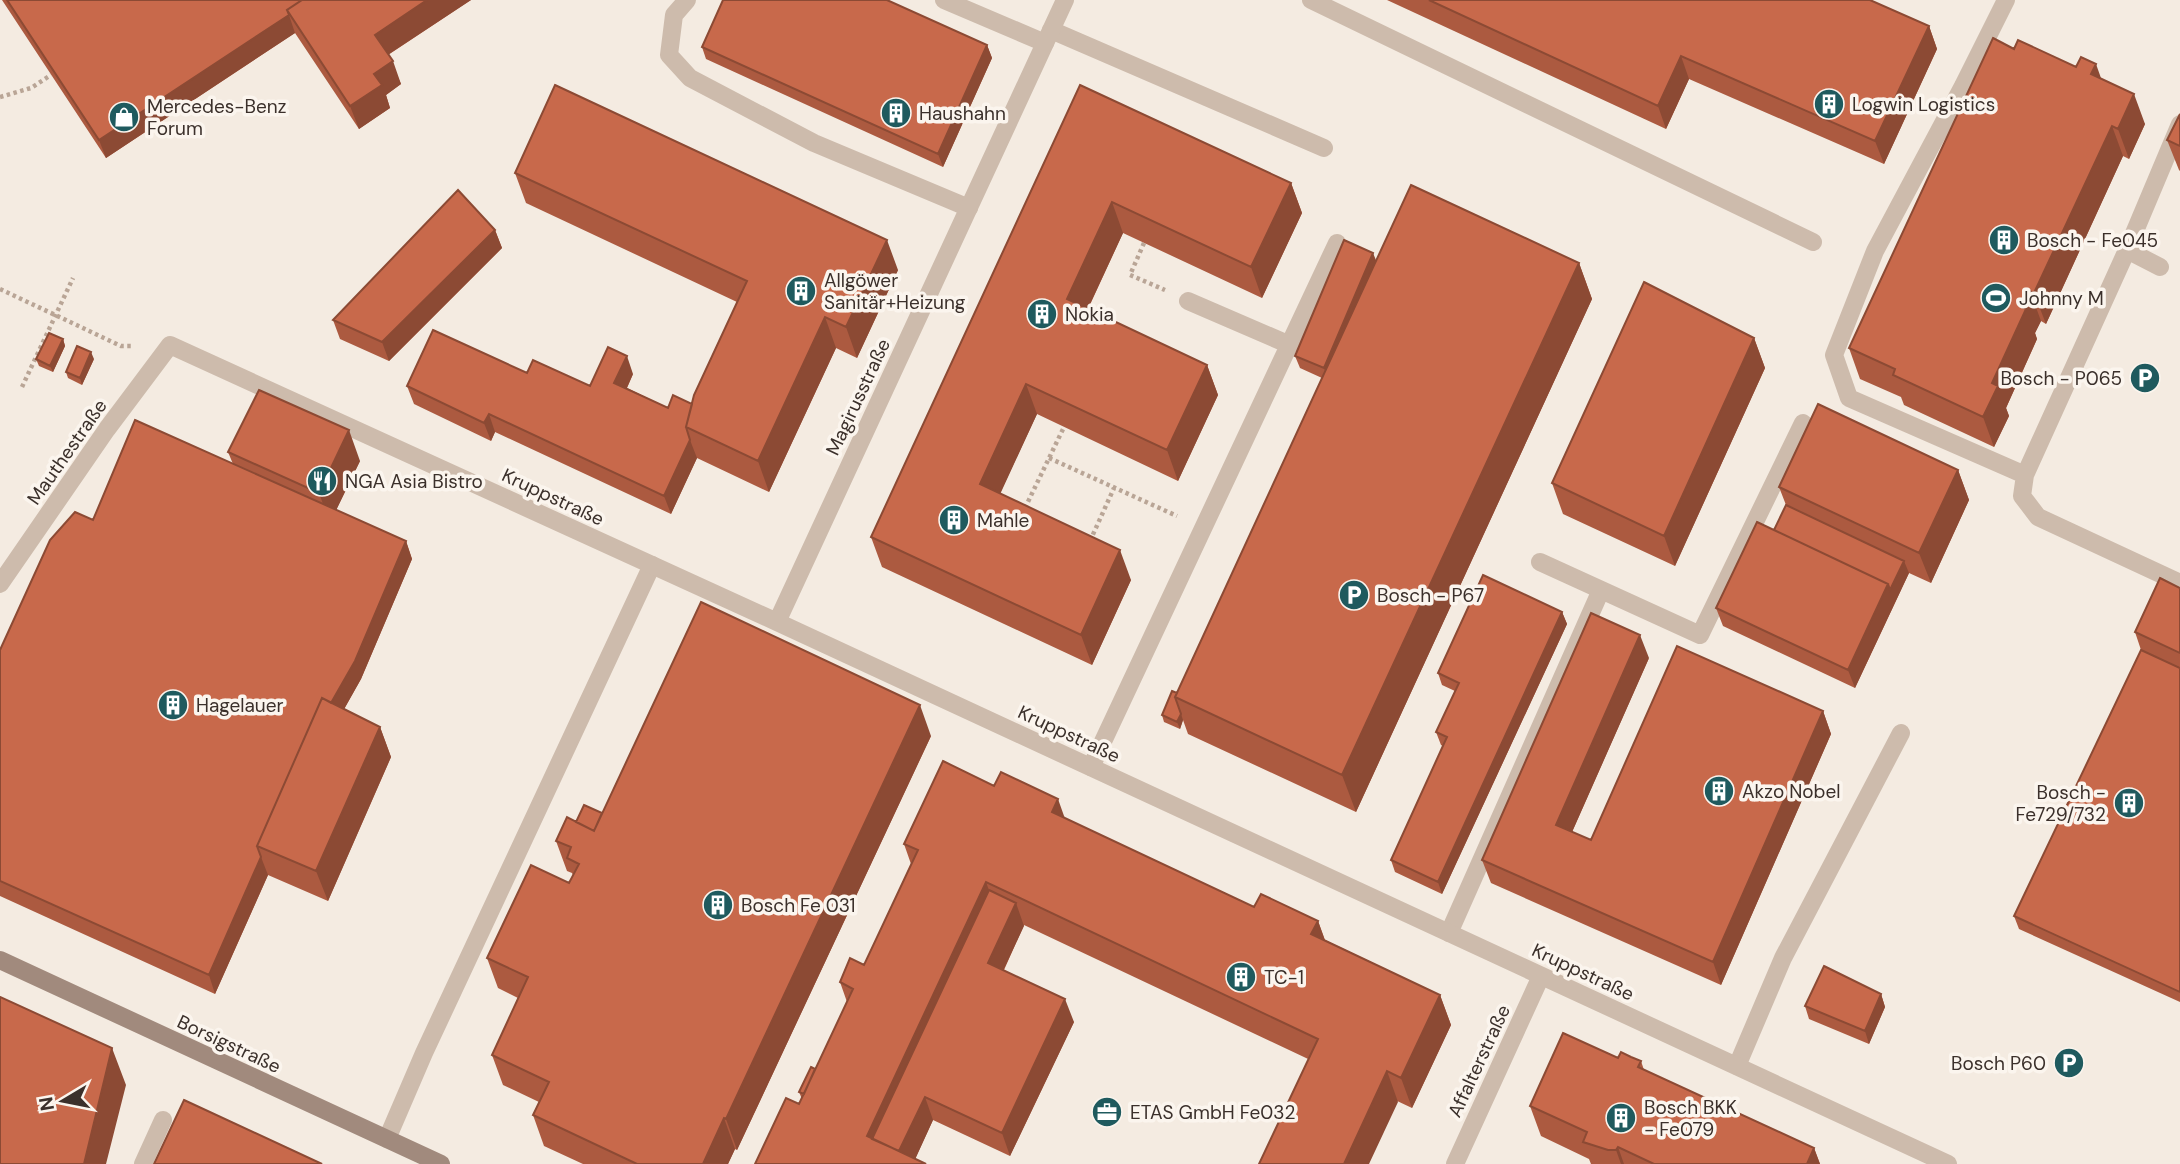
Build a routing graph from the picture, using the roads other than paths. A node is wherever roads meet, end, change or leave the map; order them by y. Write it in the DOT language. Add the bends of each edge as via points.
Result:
graph roads {
  1 [pos="687,0"];
  2 [pos="944,0"];
  3 [pos="1065,0"];
  4 [pos="1311,0"];
  5 [pos="2006,0"];
  6 [pos="1048,36"];
  7 [pos="2180,124"];
  8 [pos="1324,148"];
  9 [pos="969,208"];
  10 [pos="1814,242"];
  11 [pos="1337,243"];
  12 [pos="2127,250"];
  13 [pos="2160,267"];
  14 [pos="1188,301"];
  15 [pos="170,345"];
  16 [pos="1290,345"];
  17 [pos="1804,423"];
  18 [pos="2025,475"];
  19 [pos="1540,562"];
  20 [pos="652,565"];
  21 [pos="2180,583"];
  22 [pos="0,584"];
  23 [pos="1601,590"];
  24 [pos="777,622"];
  25 [pos="1901,733"];
  26 [pos="1091,767"];
  27 [pos="1449,933"];
  28 [pos="0,960"];
  29 [pos="1541,976"];
  30 [pos="1737,1066"];
  31 [pos="163,1121"];
  32 [pos="387,1139"];
  33 [pos="143,1164"];
  34 [pos="441,1164"];
  35 [pos="1455,1164"];
  36 [pos="1948,1164"];
  1 -- 9 [label="street" via="674,15 669,54 690,78 814,143"];
  2 -- 6 [label="street"];
  3 -- 6 [label="street, Magirusstraße"];
  4 -- 10 [label="street"];
  5 -- 18 [label="street" via="1874,251 1834,355 1849,398"];
  6 -- 8 [label="street"];
  6 -- 9 [label="street, Magirusstraße"];
  7 -- 12 [label="street"];
  9 -- 24 [label="street, Magirusstraße"];
  11 -- 16 [label="street"];
  12 -- 13 [label="street"];
  12 -- 18 [label="street"];
  14 -- 16 [label="street"];
  15 -- 20 [label="street, Kruppstraße"];
  15 -- 22 [label="street, Mauthestraße"];
  16 -- 26 [label="street"];
  17 -- 23 [label="street" via="1700,635"];
  18 -- 21 [label="street" via="2022,496 2038,517"];
  19 -- 23 [label="street"];
  20 -- 24 [label="street, Kruppstraße"];
  20 -- 32 [label="street"];
  23 -- 27 [label="street"];
  24 -- 26 [label="street, Kruppstraße"];
  25 -- 30 [label="street" via="1783,958"];
  26 -- 27 [label="street, Kruppstraße"];
  27 -- 29 [label="street, Kruppstraße"];
  28 -- 32 [label="main road, Borsigstraße"];
  29 -- 30 [label="street, Kruppstraße"];
  29 -- 35 [label="street, Affalterstraße"];
  30 -- 36 [label="street, Kruppstraße"];
  31 -- 33 [label="street"];
  32 -- 34 [label="main road, Borsigstraße"];
}
